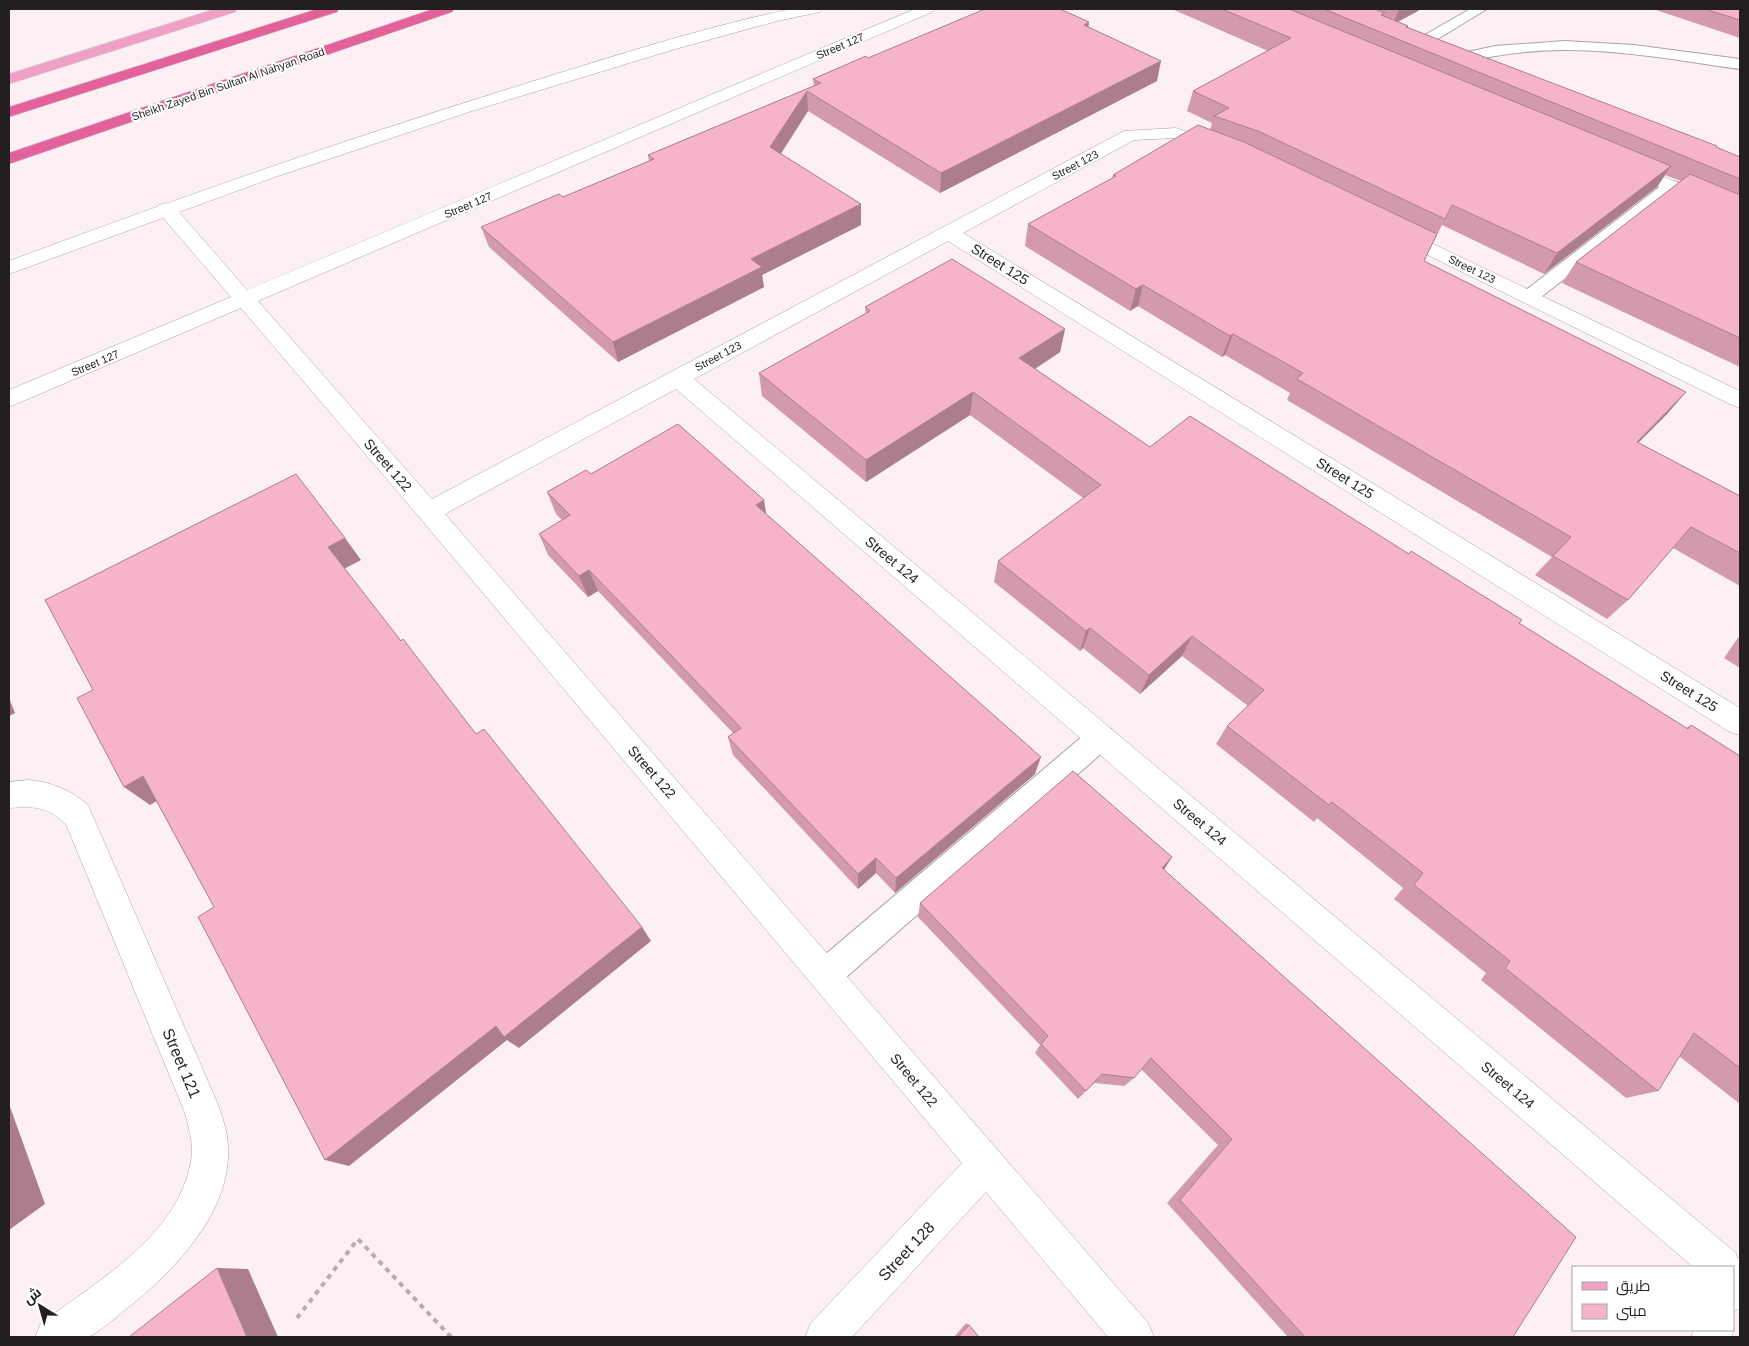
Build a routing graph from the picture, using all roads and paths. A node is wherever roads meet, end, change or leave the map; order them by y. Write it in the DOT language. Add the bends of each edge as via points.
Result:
graph roads {
  1 [pos="230,9"];
  2 [pos="332,9"];
  3 [pos="447,9"];
  4 [pos="815,9"];
  5 [pos="927,9"];
  6 [pos="1480,9"];
  7 [pos="1404,36"];
  8 [pos="1421,42"];
  9 [pos="1459,58"];
  10 [pos="1740,64"];
  11 [pos="1486,68"];
  12 [pos="9,79"];
  13 [pos="9,112"];
  14 [pos="86,132"];
  15 [pos="1235,154"];
  16 [pos="9,158"];
  17 [pos="1609,159"];
  18 [pos="9,165"];
  19 [pos="1672,186"];
  20 [pos="166,210"];
  21 [pos="1740,214"];
  22 [pos="1378,222"];
  23 [pos="949,233"];
  24 [pos="9,268"];
  25 [pos="1529,297"];
  26 [pos="245,300"];
  27 [pos="678,378"];
  28 [pos="9,399"];
  29 [pos="1740,400"];
  30 [pos="429,512"];
  31 [pos="1740,722"];
  32 [pos="1101,737"];
  33 [pos="9,795"];
  34 [pos="825,975"];
  35 [pos="986,1165"];
  36 [pos="1719,1266"];
  37 [pos="297,1318"];
  38 [pos="55,1337"];
  39 [pos="451,1337"];
  40 [pos="825,1337"];
  41 [pos="1134,1337"];
  1 -- 12 [label="main road"];
  2 -- 13 [label="highway"];
  3 -- 14 [label="highway, Sheikh Zayed Bin Sultan Al Nahyan Road"];
  4 -- 20 [label="street" via="752,23 558,78 328,152"];
  5 -- 26 [label="street, Street 127"];
  6 -- 8 [label="lane"];
  7 -- 8 [label="lane"];
  8 -- 9 [label="lane"];
  9 -- 10 [label="lane" via="1519,46 1590,44"];
  9 -- 11 [label="lane"];
  14 -- 16 [label="highway, Sheikh Zayed Bin Sultan Al Nahyan Road"];
  14 -- 18 [label="highway"];
  15 -- 23 [label="street, Street 123" via="1176,133 1130,135"];
  17 -- 19 [label="street"];
  19 -- 21 [label="street"];
  19 -- 25 [label="lane"];
  20 -- 24 [label="street"];
  20 -- 26 [label="street, Street 122"];
  22 -- 25 [label="street, Street 123"];
  23 -- 27 [label="street, Street 123"];
  23 -- 31 [label="street, Street 125"];
  25 -- 29 [label="street, Street 123"];
  26 -- 28 [label="street, Street 127"];
  26 -- 30 [label="street, Street 122"];
  27 -- 30 [label="street, Street 123"];
  27 -- 32 [label="street, Street 124"];
  30 -- 34 [label="street, Street 122"];
  32 -- 34 [label="lane"];
  32 -- 36 [label="street, Street 124"];
  33 -- 38 [label="street, Street 121" via="32,793 51,797 66,804 77,815 203,1113 210,1152 208,1176 198,1201 184,1226 164,1250"];
  34 -- 35 [label="street, Street 122"];
  35 -- 40 [label="street, Street 128"];
  35 -- 41 [label="street, Street 122"];
  37 -- 39 [label="path" via="358,1239"];
}
